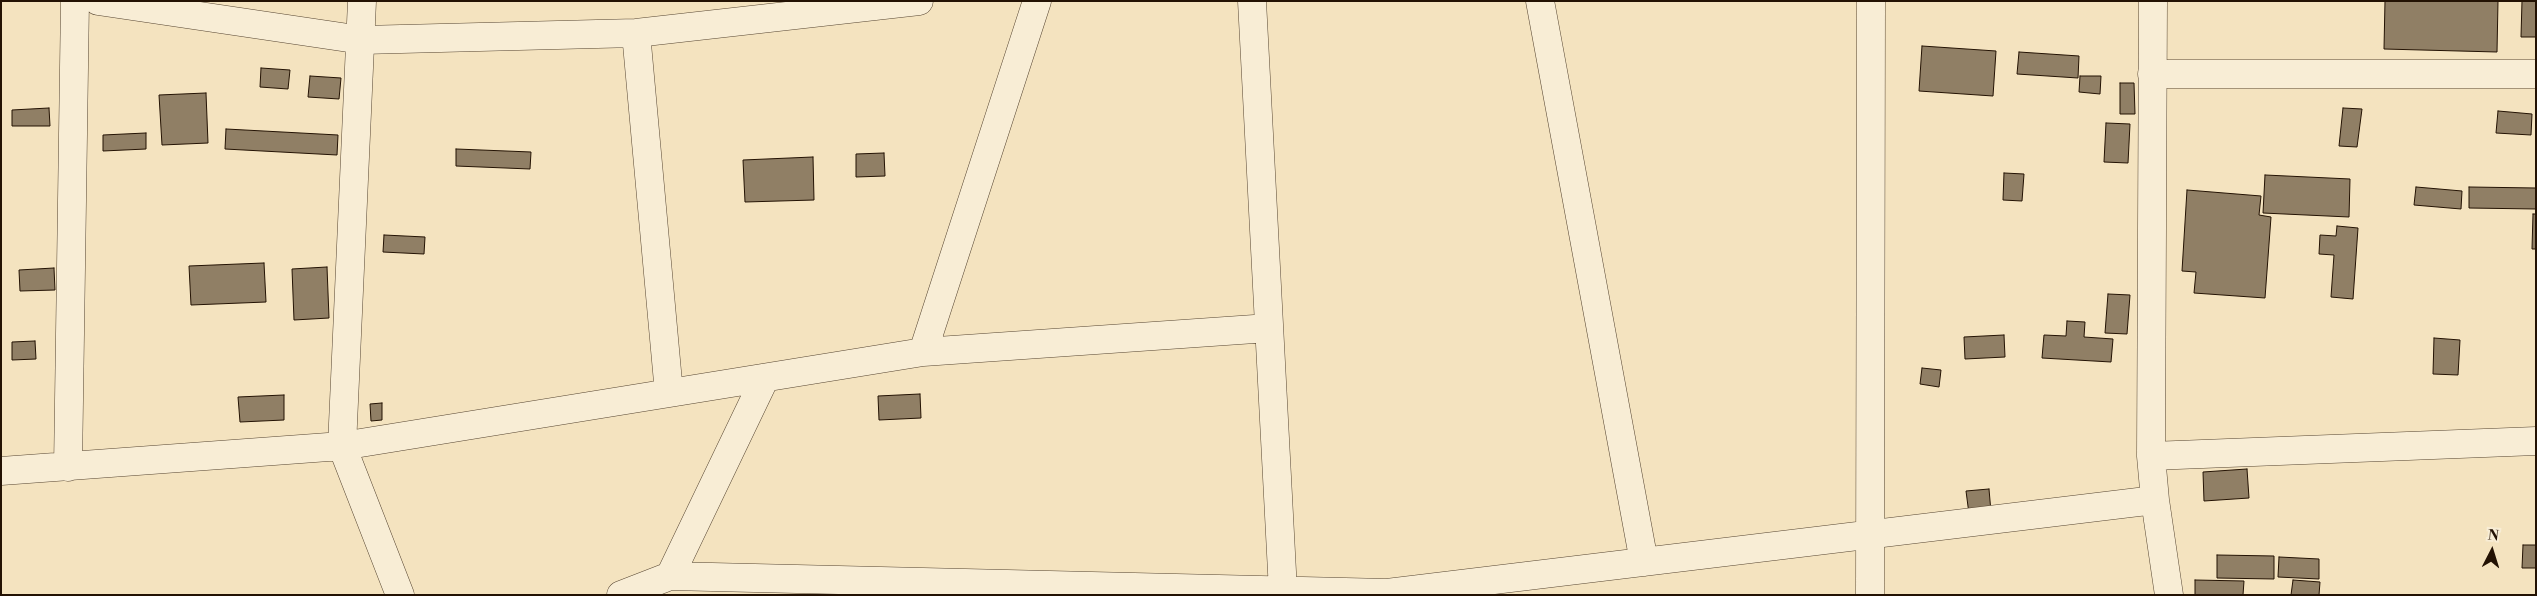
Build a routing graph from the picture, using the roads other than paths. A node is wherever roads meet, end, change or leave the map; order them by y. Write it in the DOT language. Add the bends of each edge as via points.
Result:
graph roads {
  1 [pos="75,1"];
  2 [pos="98,1"];
  3 [pos="362,1"];
  4 [pos="919,1"];
  5 [pos="1037,1"];
  6 [pos="1252,1"];
  7 [pos="1540,1"];
  8 [pos="1871,1"];
  9 [pos="2153,1"];
  10 [pos="782,9"];
  11 [pos="636,33"];
  12 [pos="362,40"];
  13 [pos="2152,74"];
  14 [pos="2536,74"];
  15 [pos="1269,328"];
  16 [pos="923,352"];
  17 [pos="765,378"];
  18 [pos="668,394"];
  19 [pos="2536,441"];
  20 [pos="342,446"];
  21 [pos="2151,456"];
  22 [pos="68,467"];
  23 [pos="1,472"];
  24 [pos="2154,500"];
  25 [pos="1870,535"];
  26 [pos="1644,562"];
  27 [pos="670,576"];
  28 [pos="1562,583"];
  29 [pos="1283,591"];
  30 [pos="1387,594"];
  31 [pos="400,595"];
  32 [pos="621,595"];
  33 [pos="1870,595"];
  34 [pos="2169,595"];
  1 -- 22 [label="street"];
  2 -- 12 [label="street"];
  3 -- 12 [label="street"];
  4 -- 10 [label="street"];
  5 -- 16 [label="street"];
  6 -- 15 [label="street"];
  7 -- 26 [label="street"];
  8 -- 25 [label="street"];
  9 -- 13 [label="street"];
  10 -- 11 [label="street"];
  11 -- 12 [label="street"];
  11 -- 18 [label="street"];
  12 -- 20 [label="street"];
  13 -- 14 [label="street"];
  13 -- 21 [label="street"];
  15 -- 16 [label="street"];
  15 -- 29 [label="street"];
  16 -- 17 [label="street"];
  17 -- 18 [label="street"];
  17 -- 27 [label="street"];
  18 -- 20 [label="street"];
  19 -- 21 [label="street"];
  20 -- 22 [label="street"];
  20 -- 31 [label="street"];
  21 -- 24 [label="street"];
  22 -- 23 [label="street"];
  24 -- 25 [label="street"];
  24 -- 34 [label="street"];
  25 -- 26 [label="street"];
  25 -- 33 [label="street"];
  26 -- 28 [label="street"];
  27 -- 29 [label="street"];
  27 -- 32 [label="street"];
  28 -- 30 [label="street"];
  29 -- 30 [label="street"];
}
